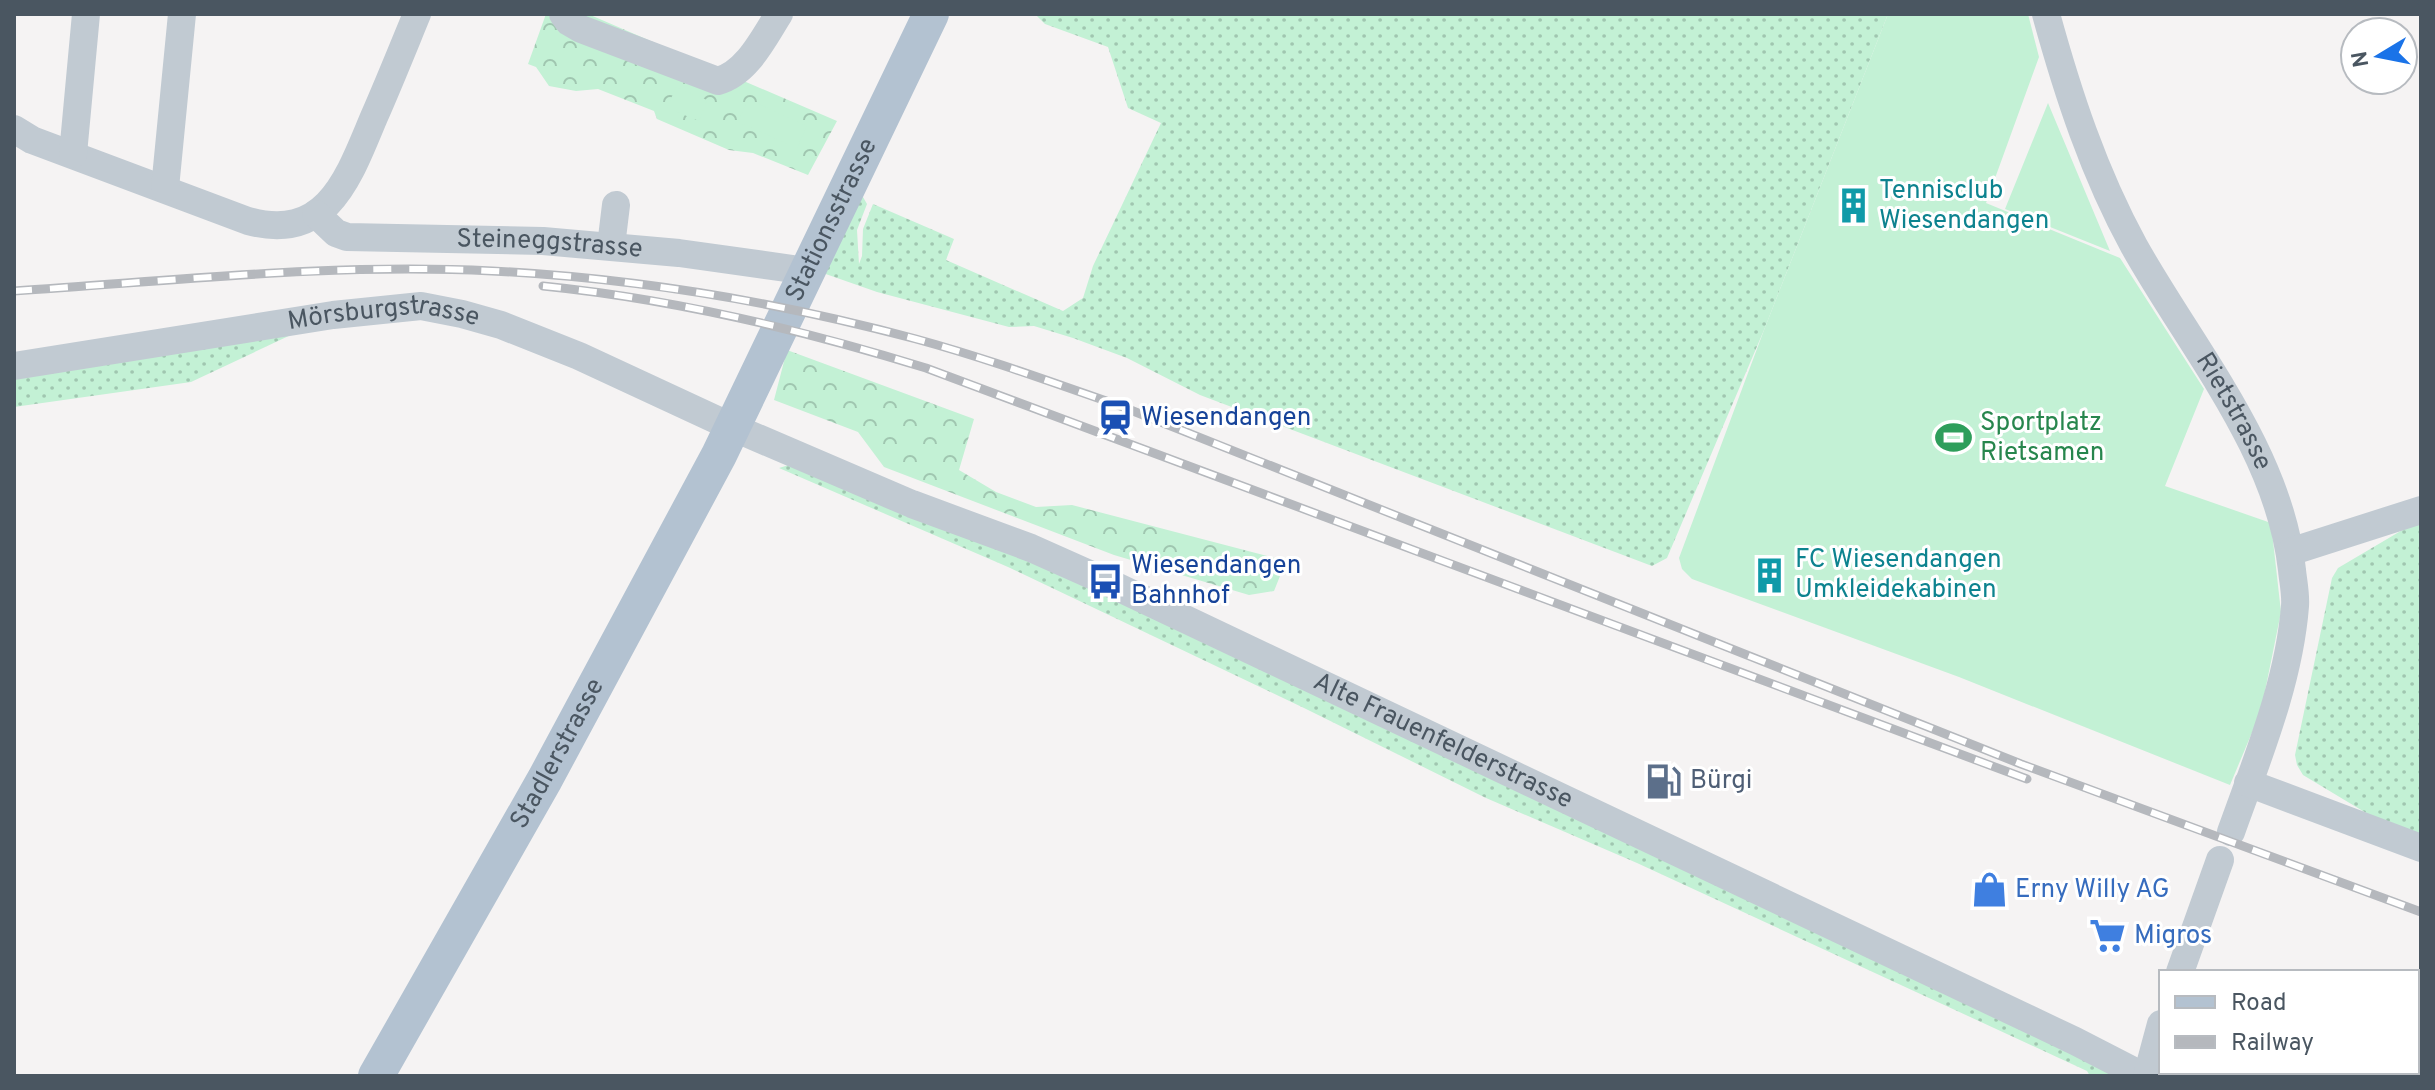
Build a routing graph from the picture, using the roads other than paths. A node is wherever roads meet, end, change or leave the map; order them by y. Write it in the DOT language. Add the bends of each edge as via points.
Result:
graph roads {
  1 [pos="86,14"];
  2 [pos="182,14"];
  3 [pos="417,14"];
  4 [pos="563,14"];
  5 [pos="779,14"];
  6 [pos="931,14"];
  7 [pos="2046,14"];
  8 [pos="20,135"];
  9 [pos="73,154"];
  10 [pos="165,188"];
  11 [pos="616,205"];
  12 [pos="316,214"];
  13 [pos="611,246"];
  14 [pos="793,269"];
  15 [pos="14,366"];
  16 [pos="732,427"];
  17 [pos="2421,510"];
  18 [pos="2290,552"];
  19 [pos="2248,783"];
  20 [pos="2231,832"];
  21 [pos="2421,848"];
  22 [pos="2220,860"];
  23 [pos="2181,970"];
  24 [pos="2159,1030"];
  25 [pos="376,1076"];
  26 [pos="2145,1076"];
  1 -- 9 [label="street"];
  2 -- 10 [label="street"];
  3 -- 12 [label="street" via="347,180"];
  4 -- 5 [label="street" via="581,29 718,81 734,76"];
  6 -- 16 [label="main road, Stationsstrasse"];
  7 -- 18 [label="street, Rietstrasse" via="2072,101 2109,195 2255,448 2277,498"];
  8 -- 9 [label="street"];
  9 -- 10 [label="street"];
  10 -- 12 [label="street" via="265,224 286,224"];
  11 -- 13 [label="street"];
  12 -- 13 [label="street, Steineggstrasse" via="347,237"];
  13 -- 14 [label="street, Steineggstrasse"];
  15 -- 16 [label="street, Mörsburgstrasse" via="421,306 501,325"];
  16 -- 25 [label="main road, Stadlerstrasse" via="545,779"];
  16 -- 26 [label="street, Alte Frauenfelderstrasse" via="1105,581"];
  17 -- 18 [label="street"];
  18 -- 19 [label="street, Rietstrasse" via="2295,603 2286,668"];
  19 -- 20 [label="street, Rietstrasse"];
  19 -- 21 [label="street"];
  22 -- 23 [label="street"];
  24 -- 26 [label="street"];
}
